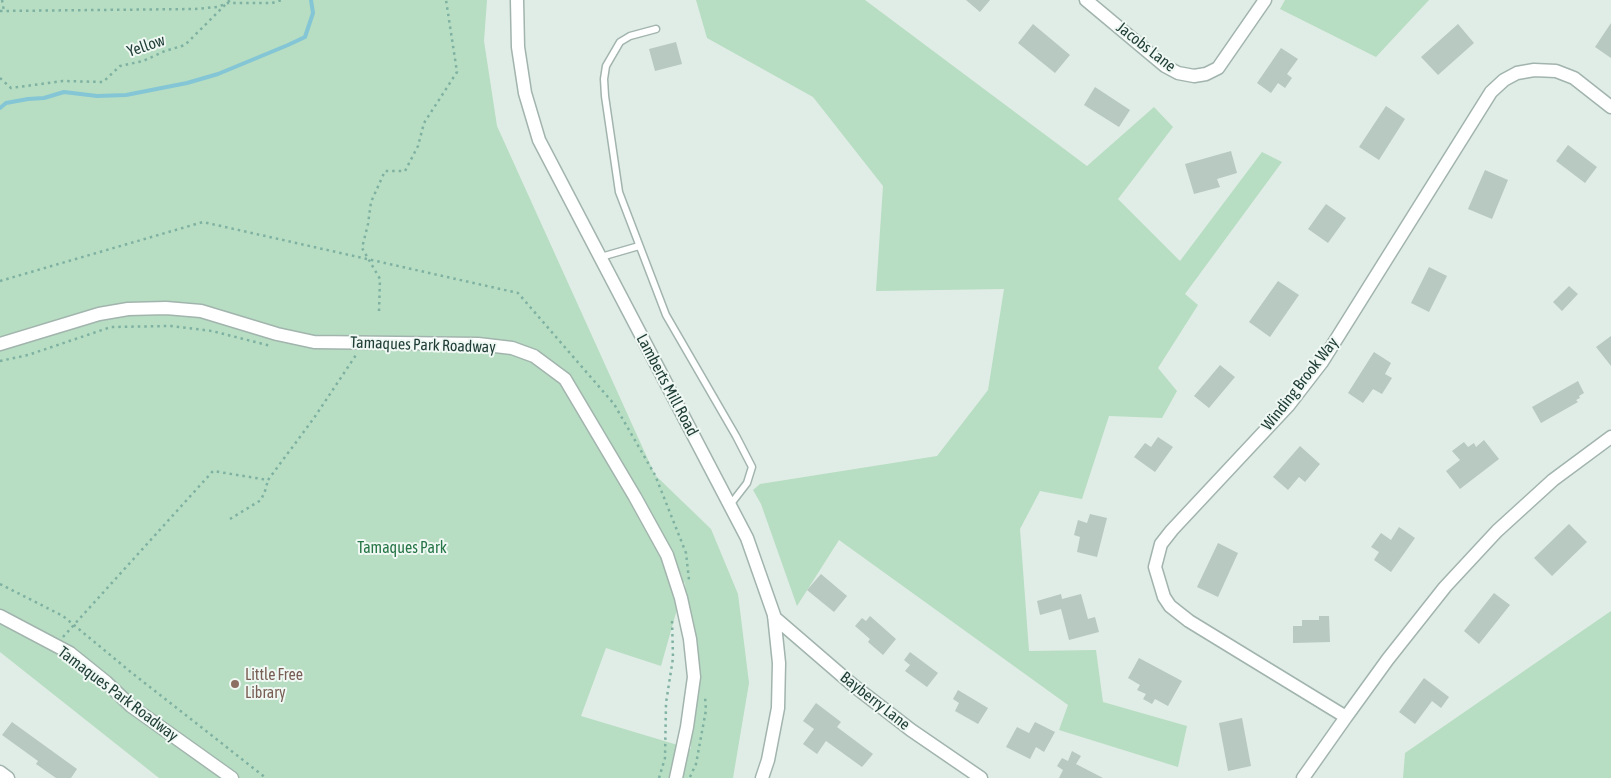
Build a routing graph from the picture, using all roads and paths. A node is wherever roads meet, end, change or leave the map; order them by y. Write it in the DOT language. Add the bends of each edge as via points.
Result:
graph roads {
  1 [pos="2,0"];
  2 [pos="282,0"];
  3 [pos="446,0"];
  4 [pos="517,0"];
  5 [pos="1086,0"];
  6 [pos="1265,0"];
  7 [pos="229,1"];
  8 [pos="2,11"];
  9 [pos="656,30"];
  10 [pos="0,78"];
  11 [pos="1611,107"];
  12 [pos="640,246"];
  13 [pos="601,257"];
  14 [pos="368,259"];
  15 [pos="0,281"];
  16 [pos="379,312"];
  17 [pos="364,343"];
  18 [pos="0,344"];
  19 [pos="279,347"];
  20 [pos="0,361"];
  21 [pos="1611,436"];
  22 [pos="268,480"];
  23 [pos="730,506"];
  24 [pos="230,519"];
  25 [pos="690,583"];
  26 [pos="0,584"];
  27 [pos="0,616"];
  28 [pos="774,617"];
  29 [pos="672,619"];
  30 [pos="55,646"];
  31 [pos="704,690"];
  32 [pos="1346,718"];
  33 [pos="0,772"];
  34 [pos="8,778"];
  35 [pos="232,778"];
  36 [pos="266,778"];
  37 [pos="659,778"];
  38 [pos="676,778"];
  39 [pos="689,778"];
  40 [pos="762,778"];
  41 [pos="981,778"];
  42 [pos="1303,778"];
  1 -- 8 [label="path"];
  2 -- 7 [label="path" via="272,3"];
  3 -- 14 [label="path" via="457,72 424,123 418,146 405,171 385,171 371,202 362,248"];
  4 -- 13 [label="street, Lamberts Mill Road" via="518,47 525,93 539,140"];
  5 -- 6 [label="street, Jacobs Lane" via="1165,66 1194,76 1218,68"];
  7 -- 8 [label="path" via="218,7 195,9"];
  7 -- 10 [label="path, Yellow" via="185,45 120,66 103,82 63,81 12,88"];
  9 -- 12 [label="lane" via="630,36 620,42 606,66 604,79 619,192"];
  11 -- 32 [label="street, Winding Brook Way" via="1574,78 1556,71 1517,73 1491,92 1322,362 1288,406 1161,544 1155,567 1170,606"];
  12 -- 13 [label="lane"];
  12 -- 23 [label="lane" via="666,315 752,467 747,483"];
  13 -- 23 [label="street, Lamberts Mill Road"];
  14 -- 15 [label="path" via="203,222"];
  14 -- 16 [label="path" via="380,279"];
  14 -- 25 [label="path" via="518,293 614,404 655,475 686,554"];
  17 -- 18 [label="street, Tamaques Park Roadway" via="314,342 201,311 166,308 99,314"];
  17 -- 22 [label="path"];
  17 -- 38 [label="street, Tamaques Park Roadway" via="478,344 512,348 534,356 565,379 666,555 681,598 694,677"];
  19 -- 20 [label="path" via="212,331 171,326 111,327"];
  21 -- 32 [label="street" via="1553,480 1497,531 1444,587"];
  22 -- 24 [label="path" via="261,500"];
  22 -- 30 [label="path" via="213,471"];
  23 -- 28 [label="street, Lamberts Mill Road" via="747,538"];
  26 -- 36 [label="path" via="63,616"];
  27 -- 30 [label="street, Tamaques Park Roadway"];
  28 -- 40 [label="street, Lamberts Mill Road" via="779,663 778,708"];
  28 -- 41 [label="street, Bayberry Lane" via="854,686"];
  29 -- 37 [label="path" via="673,658 666,703 665,758"];
  30 -- 35 [label="street, Tamaques Park Roadway" via="77,659 153,722"];
  31 -- 39 [label="path" via="706,710 696,764"];
  32 -- 42 [label="street"];
  33 -- 34 [label="street"];
}
